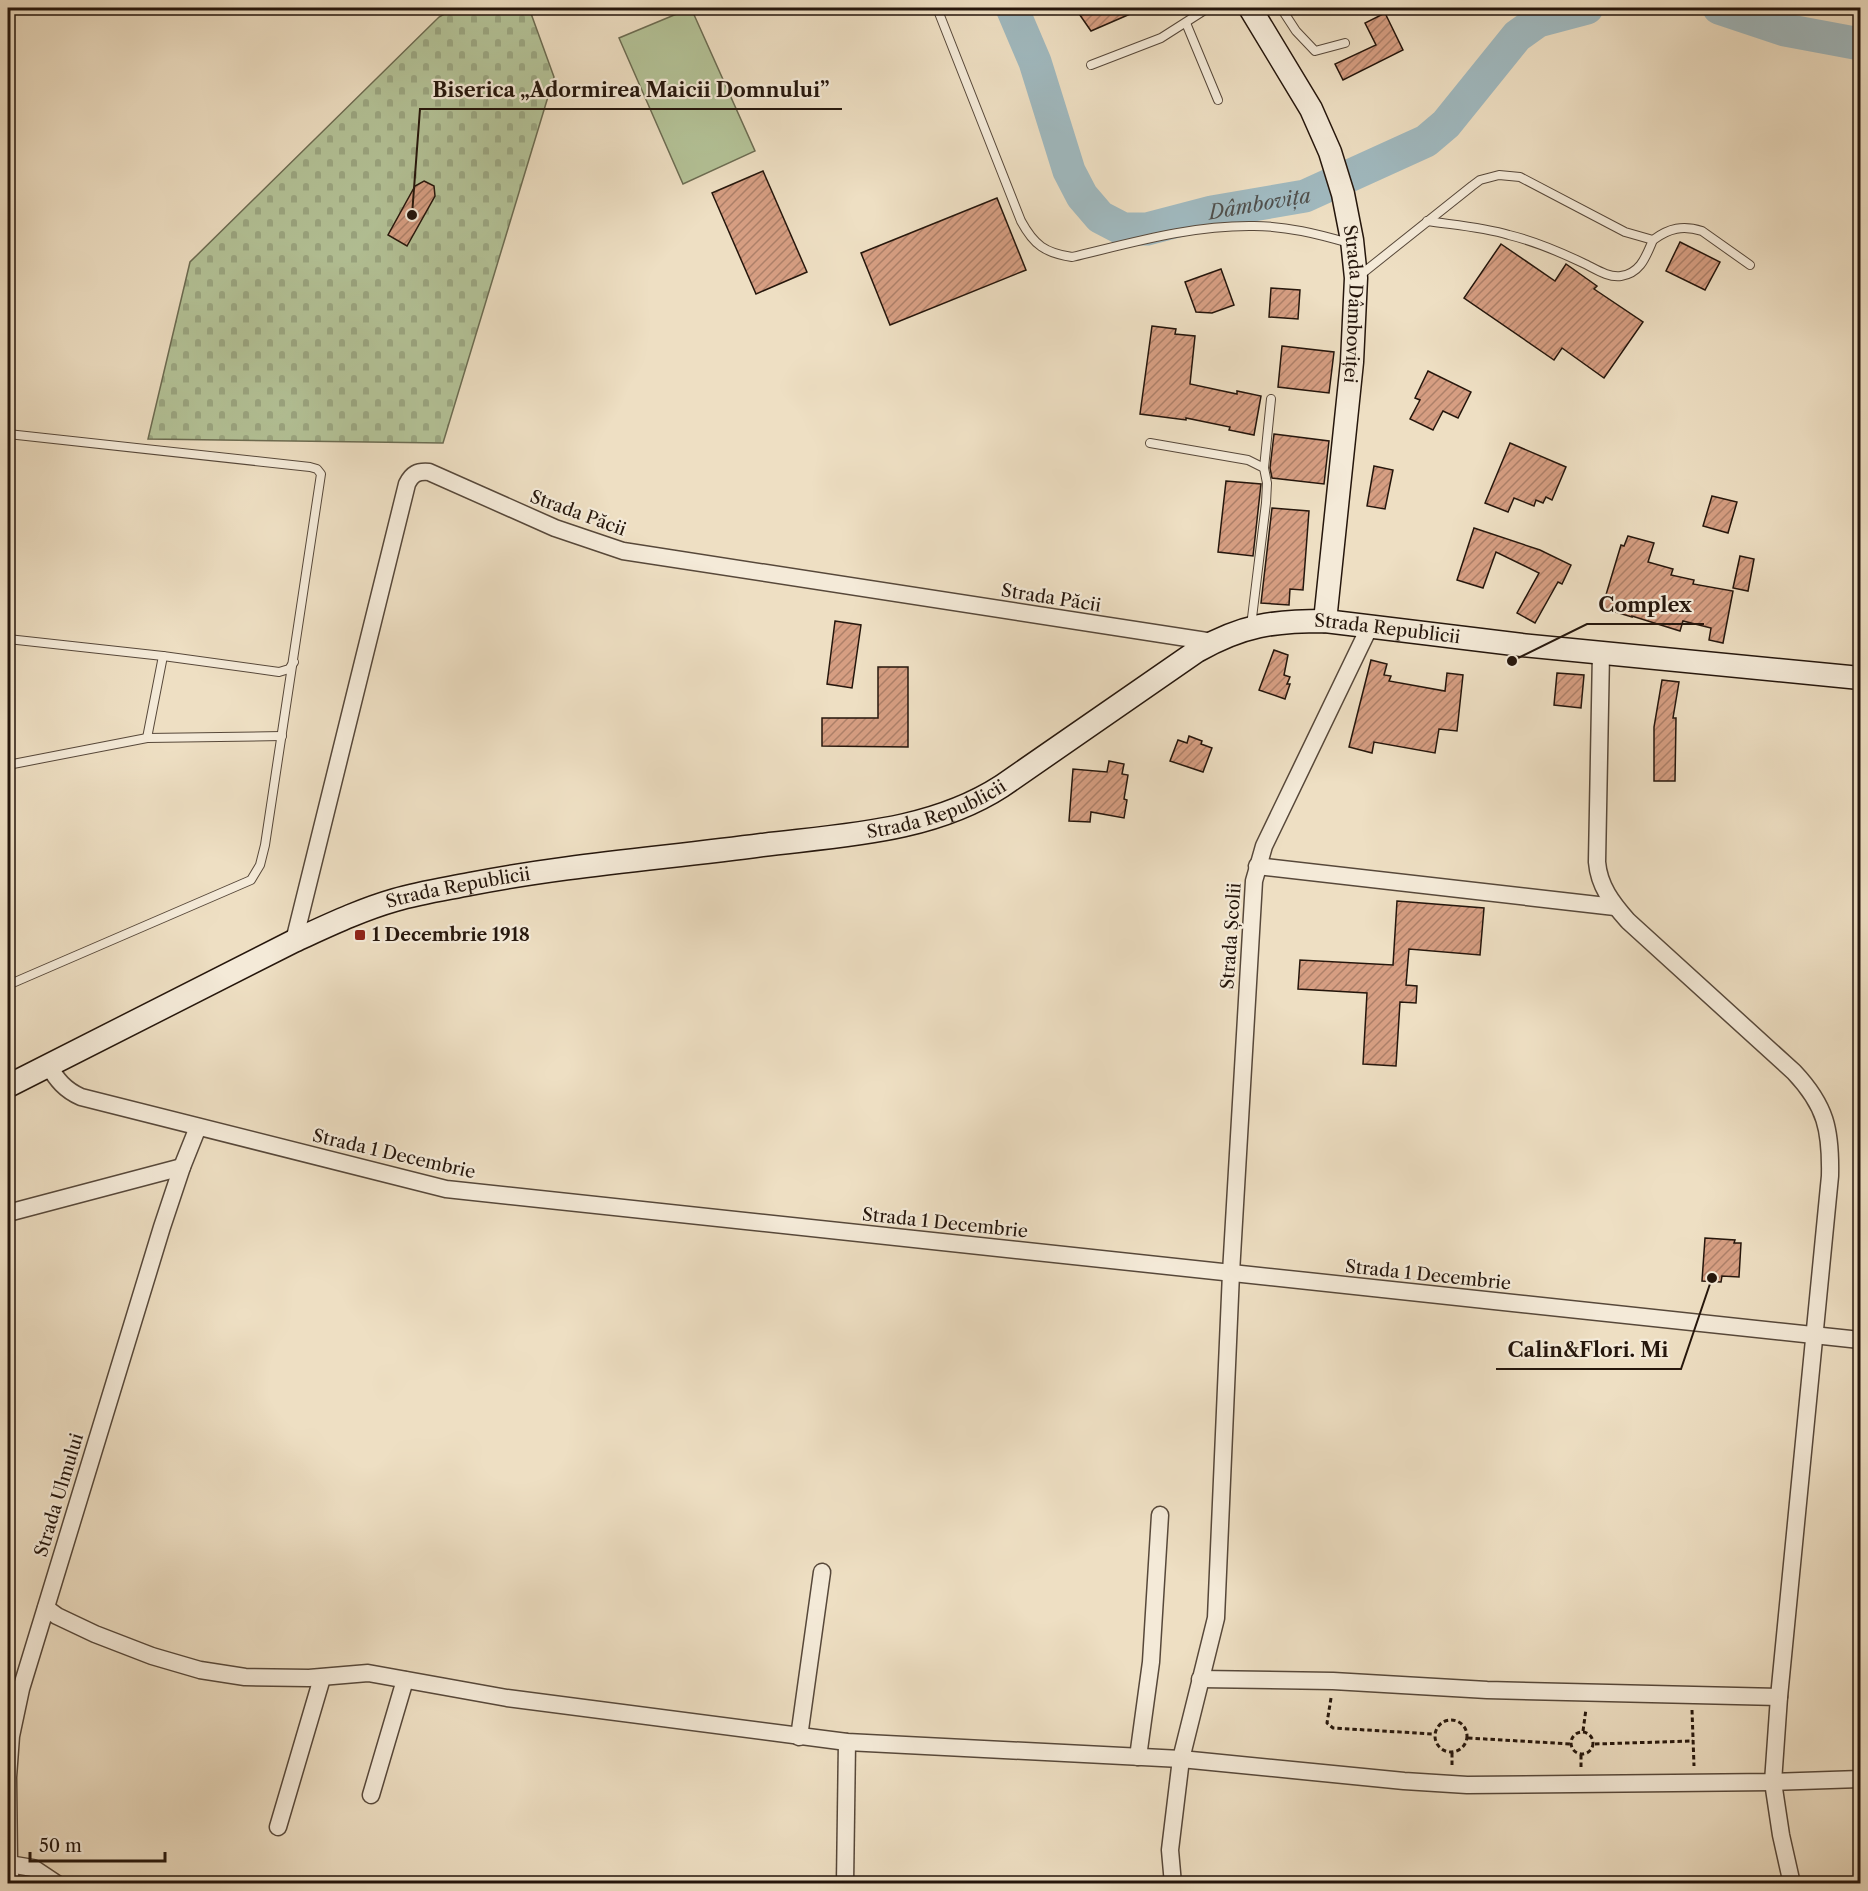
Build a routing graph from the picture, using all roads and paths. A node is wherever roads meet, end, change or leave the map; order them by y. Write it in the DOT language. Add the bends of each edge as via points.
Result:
graph roads {
  1 [pos="937,8"];
  2 [pos="1208,8"];
  3 [pos="1250,8"];
  4 [pos="1281,8"];
  5 [pos="1186,23"];
  6 [pos="1346,43"];
  7 [pos="1091,65"];
  8 [pos="1218,100"];
  9 [pos="1427,221"];
  10 [pos="1653,240"];
  11 [pos="1353,242"];
  12 [pos="1750,265"];
  13 [pos="1356,278"];
  14 [pos="1271,399"];
  15 [pos="8,434"];
  16 [pos="1150,444"];
  17 [pos="1264,468"];
  18 [pos="1325,621"];
  19 [pos="1370,626"];
  20 [pos="1251,627"];
  21 [pos="8,639"];
  22 [pos="1213,642"];
  23 [pos="1601,653"];
  24 [pos="163,656"];
  25 [pos="294,661"];
  26 [pos="1860,678"];
  27 [pos="282,736"];
  28 [pos="147,738"];
  29 [pos="8,765"];
  30 [pos="1257,866"];
  31 [pos="1615,907"];
  32 [pos="294,941"];
  33 [pos="8,985"];
  34 [pos="48,1065"];
  35 [pos="8,1086"];
  36 [pos="198,1127"];
  37 [pos="182,1167"];
  38 [pos="8,1214"];
  39 [pos="1231,1273"];
  40 [pos="1814,1335"];
  41 [pos="1860,1340"];
  42 [pos="1160,1515"];
  43 [pos="822,1572"];
  44 [pos="46,1608"];
  45 [pos="322,1678"];
  46 [pos="405,1680"];
  47 [pos="1200,1680"];
  48 [pos="1333,1681"];
  49 [pos="1588,1693"];
  50 [pos="1692,1695"];
  51 [pos="1779,1697"];
  52 [pos="1583,1731"];
  53 [pos="1433,1734"];
  54 [pos="799,1737"];
  55 [pos="1468,1738"];
  56 [pos="1693,1740"];
  57 [pos="847,1742"];
  58 [pos="1571,1744"];
  59 [pos="1595,1744"];
  60 [pos="1138,1757"];
  61 [pos="1181,1759"];
  62 [pos="1860,1779"];
  63 [pos="1773,1782"];
  64 [pos="1694,1783"];
  65 [pos="371,1795"];
  66 [pos="278,1827"];
  67 [pos="9,1864"];
  68 [pos="10,1884"];
  69 [pos="57,1884"];
  70 [pos="845,1884"];
  71 [pos="1173,1884"];
  72 [pos="1792,1884"];
  1 -- 11 [label="lane" via="1020,221 1037,245 1052,254 1071,258 1186,230 1254,226 1304,231"];
  2 -- 5 [label="lane"];
  3 -- 11 [label="main road, Strada Dâmboviței" via="1311,109 1330,152"];
  4 -- 6 [label="lane" via="1315,51"];
  5 -- 7 [label="lane" via="1161,38"];
  5 -- 8 [label="lane"];
  9 -- 10 [label="lane" via="1510,235 1617,277 1637,269"];
  9 -- 10 [label="lane" via="1480,180 1499,175 1520,177 1625,232"];
  9 -- 13 [label="lane"];
  10 -- 12 [label="lane" via="1671,229 1702,231"];
  11 -- 13 [label="main road, Strada Dâmboviței"];
  13 -- 18 [label="main road, Strada Dâmboviței" via="1352,362"];
  14 -- 17 [label="lane"];
  15 -- 25 [label="lane" via="317,469 321,474"];
  16 -- 17 [label="lane" via="1248,460"];
  17 -- 20 [label="lane" via="1266,503"];
  18 -- 19 [label="main road, Strada Republicii"];
  18 -- 20 [label="main road, Strada Republicii"];
  19 -- 23 [label="main road, Strada Republicii"];
  19 -- 30 [label="street, Strada Școlii"];
  20 -- 22 [label="main road, Strada Republicii"];
  21 -- 24 [label="lane"];
  22 -- 32 [label="main road, Strada Republicii" via="985,797 947,814 880,830 568,867 460,886 395,900"];
  22 -- 32 [label="street, Strada Păcii" via="623,551 555,528 429,472 421,472 407,484"];
  23 -- 26 [label="main road, Strada Republicii"];
  23 -- 31 [label="street" via="1597,862 1603,888"];
  24 -- 25 [label="lane" via="279,672 289,669"];
  24 -- 28 [label="lane"];
  25 -- 27 [label="lane"];
  27 -- 28 [label="lane"];
  27 -- 33 [label="lane" via="265,845 251,880"];
  28 -- 29 [label="lane"];
  30 -- 31 [label="street"];
  30 -- 39 [label="street, Strada Școlii" via="1251,901"];
  31 -- 40 [label="street" via="1794,1072 1818,1102 1831,1155"];
  32 -- 34 [label="main road, Strada Republicii"];
  34 -- 35 [label="main road, Strada Republicii"];
  34 -- 36 [label="street, Strada 1 Decembrie" via="60,1084 72,1093"];
  36 -- 37 [label="street, Strada Ulmului"];
  36 -- 39 [label="street, Strada 1 Decembrie" via="446,1189"];
  37 -- 38 [label="street"];
  37 -- 44 [label="street, Strada Ulmului"];
  39 -- 40 [label="street, Strada 1 Decembrie"];
  39 -- 47 [label="street, Strada Școlii" via="1216,1618"];
  40 -- 41 [label="street, Strada 1 Decembrie"];
  40 -- 51 [label="street"];
  42 -- 60 [label="street" via="1151,1662"];
  43 -- 54 [label="street"];
  44 -- 45 [label="street" via="95,1634 200,1670 245,1677"];
  44 -- 67 [label="street, Strada Ulmului" via="11,1736"];
  45 -- 46 [label="street" via="368,1673"];
  45 -- 66 [label="street"];
  46 -- 54 [label="street" via="507,1698"];
  46 -- 65 [label="street"];
  47 -- 48 [label="street"];
  47 -- 61 [label="street, Strada Școlii"];
  48 -- 49 [label="street"];
  48 -- 53 [label="path" via="1327,1723 1333,1728"];
  49 -- 50 [label="street"];
  49 -- 52 [label="path"];
  50 -- 51 [label="street"];
  50 -- 56 [label="path"];
  51 -- 63 [label="street"];
  52 -- 58 [label="path" via="1572,1738"];
  52 -- 59 [label="path" via="1589,1733"];
  53 -- 55 [label="path" via="1442,1750 1452,1753 1462,1749"];
  53 -- 55 [label="path" via="1440,1723 1450,1719 1460,1722"];
  54 -- 57 [label="street"];
  55 -- 58 [label="path"];
  56 -- 59 [label="path"];
  56 -- 64 [label="path"];
  57 -- 60 [label="street"];
  57 -- 70 [label="street"];
  58 -- 59 [label="path" via="1581,1754"];
  60 -- 61 [label="street"];
  61 -- 64 [label="street" via="1467,1785"];
  61 -- 71 [label="street, Strada Școlii" via="1170,1850"];
  62 -- 63 [label="street"];
  63 -- 64 [label="street"];
  63 -- 72 [label="street"];
  67 -- 68 [label="street, Strada Ulmului"];
  67 -- 69 [label="street" via="33,1868"];
}
